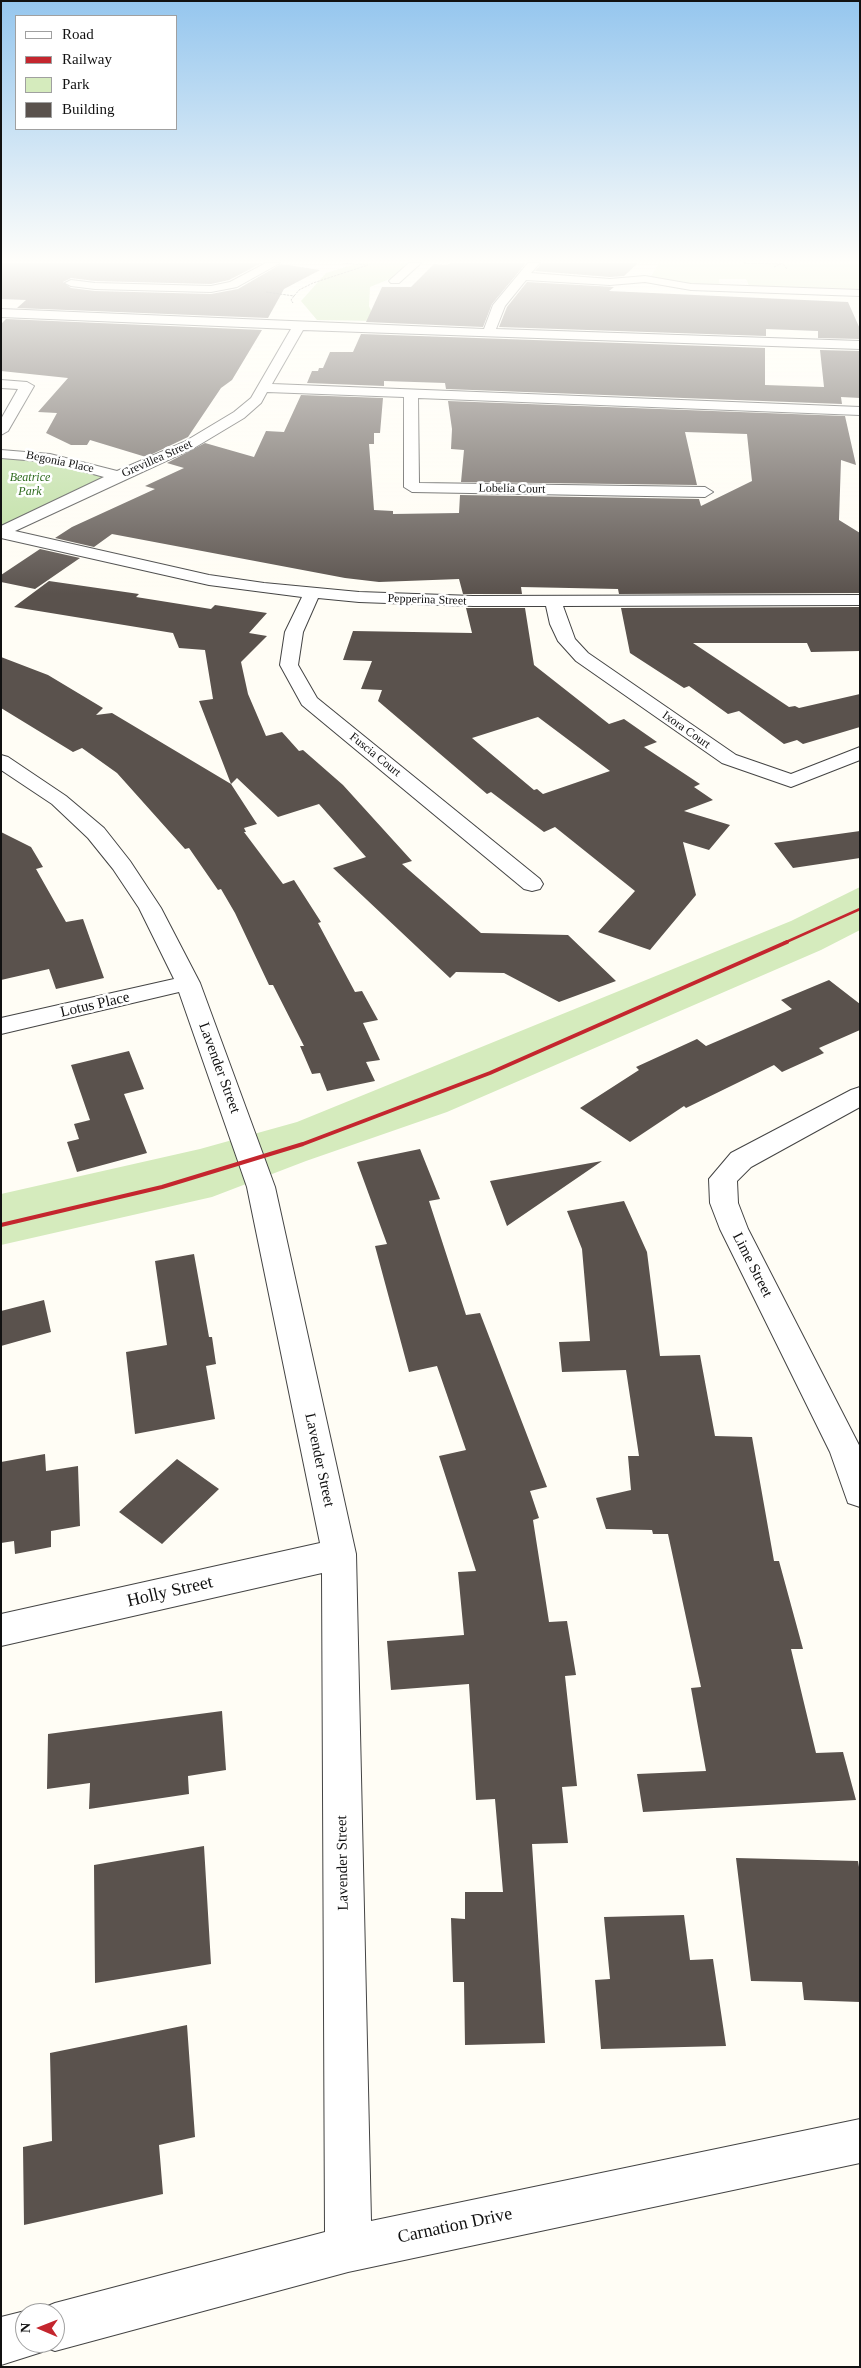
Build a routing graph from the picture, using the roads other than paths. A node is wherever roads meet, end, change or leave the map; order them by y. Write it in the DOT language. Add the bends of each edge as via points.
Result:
graph roads {
  1 [pos="272,374"];
  2 [pos="1,384"];
  3 [pos="264,388"];
  4 [pos="411,394"];
  5 [pos="860,411"];
  6 [pos="1,431"];
  7 [pos="1,454"];
  8 [pos="118,476"];
  9 [pos="705,492"];
  10 [pos="1,532"];
  11 [pos="312,593"];
  12 [pos="860,600"];
  13 [pos="553,601"];
  14 [pos="860,753"];
  15 [pos="1,761"];
  16 [pos="532,884"];
  17 [pos="188,983"];
  18 [pos="1,1026"];
  19 [pos="860,1096"];
  20 [pos="860,1493"];
  21 [pos="339,1554"];
  22 [pos="1,1630"];
  23 [pos="860,2141"];
  24 [pos="348,2249"];
  25 [pos="65,2324"];
  26 [pos="15,2338"];
  27 [pos="1,2341"];
  1 -- 3 [label="street, Grevillea Street"];
  2 -- 6 [label="street" via="27,386"];
  3 -- 4 [label="street"];
  3 -- 8 [label="street, Grevillea Street" via="239,416 218,430"];
  4 -- 5 [label="street"];
  4 -- 9 [label="street, Lobelia Court" via="412,487"];
  7 -- 8 [label="street, Begonia Place" via="50,458"];
  8 -- 10 [label="street, Grevillea Street"];
  10 -- 11 [label="street, Pepperina Street" via="209,580"];
  11 -- 13 [label="street, Pepperina Street" via="411,600"];
  11 -- 16 [label="street, Fuscia Court" via="294,632 289,665 309,701"];
  12 -- 13 [label="street, Pepperina Street"];
  13 -- 14 [label="street, Ixora Court" via="559,624 582,657 729,759 791,781"];
  15 -- 17 [label="street, Lavender Street" via="59,800 96,833 150,908"];
  17 -- 18 [label="street, Lotus Place"];
  17 -- 21 [label="street, Lavender Street" via="261,1187"];
  19 -- 20 [label="street, Lime Street" via="748,1156 723,1179 724,1203 734,1229 846,1452"];
  21 -- 22 [label="street, Holly Street"];
  21 -- 24 [label="street, Lavender Street"];
  23 -- 24 [label="street, Carnation Drive"];
  24 -- 25 [label="street, Carnation Drive"];
  26 -- 27 [label="street"];
}
